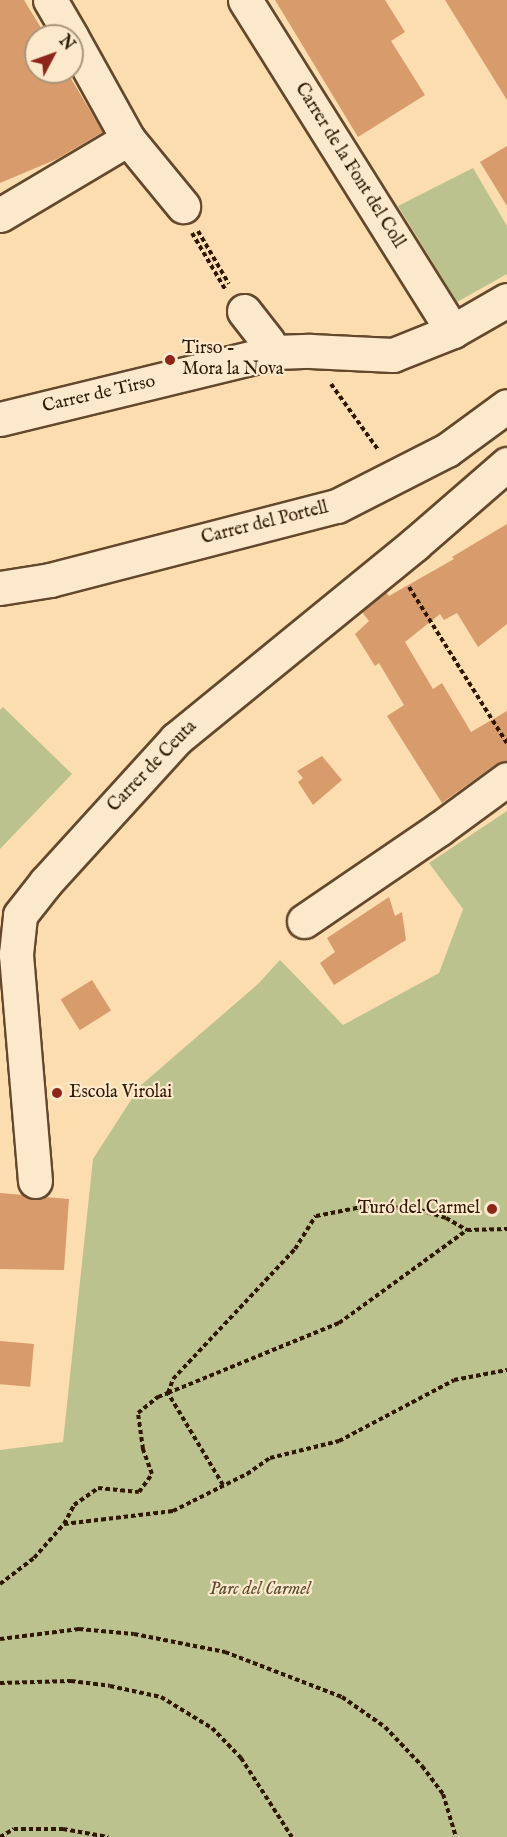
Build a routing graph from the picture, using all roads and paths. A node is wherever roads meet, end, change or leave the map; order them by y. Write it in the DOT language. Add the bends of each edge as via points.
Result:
graph roads {
  1 [pos="50,0"];
  2 [pos="245,0"];
  3 [pos="64,24"];
  4 [pos="84,60"];
  5 [pos="128,139"];
  6 [pos="183,206"];
  7 [pos="0,215"];
  8 [pos="507,300"];
  9 [pos="244,311"];
  10 [pos="453,331"];
  11 [pos="268,342"];
  12 [pos="330,383"];
  13 [pos="507,406"];
  14 [pos="0,419"];
  15 [pos="379,452"];
  16 [pos="507,464"];
  17 [pos="50,580"];
  18 [pos="405,582"];
  19 [pos="0,588"];
  20 [pos="0,608"];
  21 [pos="507,743"];
  22 [pos="507,779"];
  23 [pos="304,921"];
  24 [pos="35,1181"];
  25 [pos="507,1229"];
  26 [pos="467,1230"];
  27 [pos="507,1370"];
  28 [pos="168,1393"];
  29 [pos="223,1485"];
  30 [pos="64,1524"];
  31 [pos="0,1584"];
  32 [pos="0,1640"];
  33 [pos="0,1683"];
  34 [pos="0,1837"];
  35 [pos="108,1837"];
  36 [pos="292,1837"];
  37 [pos="456,1837"];
  1 -- 3 [label="street"];
  2 -- 10 [label="street, Carrer de la Font del Coll"];
  4 -- 5 [label="street"];
  5 -- 6 [label="street"];
  5 -- 7 [label="street"];
  6 -- 9 [label="path" via="178,211 237,309"];
  8 -- 10 [label="street, Carrer de Tirso"];
  9 -- 11 [label="street"];
  10 -- 14 [label="street, Carrer de Tirso" via="393,355 275,352"];
  12 -- 15 [label="path"];
  13 -- 17 [label="street, Carrer del Portell" via="447,450 337,506"];
  16 -- 24 [label="street, Carrer de Ceuta" via="176,739 20,915 16,954"];
  17 -- 19 [label="street, Carrer del Portell"];
  17 -- 20 [label="street"];
  18 -- 21 [label="path"];
  22 -- 23 [label="street"];
  25 -- 26 [label="path"];
  26 -- 28 [label="path" via="339,1323"];
  26 -- 28 [label="path" via="428,1212 384,1206 316,1216 295,1249 173,1379"];
  27 -- 29 [label="path" via="454,1380 339,1441 270,1458"];
  28 -- 29 [label="path"];
  28 -- 30 [label="path" via="138,1413 143,1449 152,1473 139,1492 98,1488 74,1505"];
  29 -- 30 [label="path" via="173,1511"];
  30 -- 31 [label="path" via="34,1557"];
  32 -- 37 [label="path" via="79,1629 134,1634 225,1652 342,1697 386,1727 422,1766 443,1794"];
  33 -- 36 [label="path" via="71,1681 160,1697 212,1728 241,1758"];
  34 -- 35 [label="path" via="14,1829 63,1829"];
}
